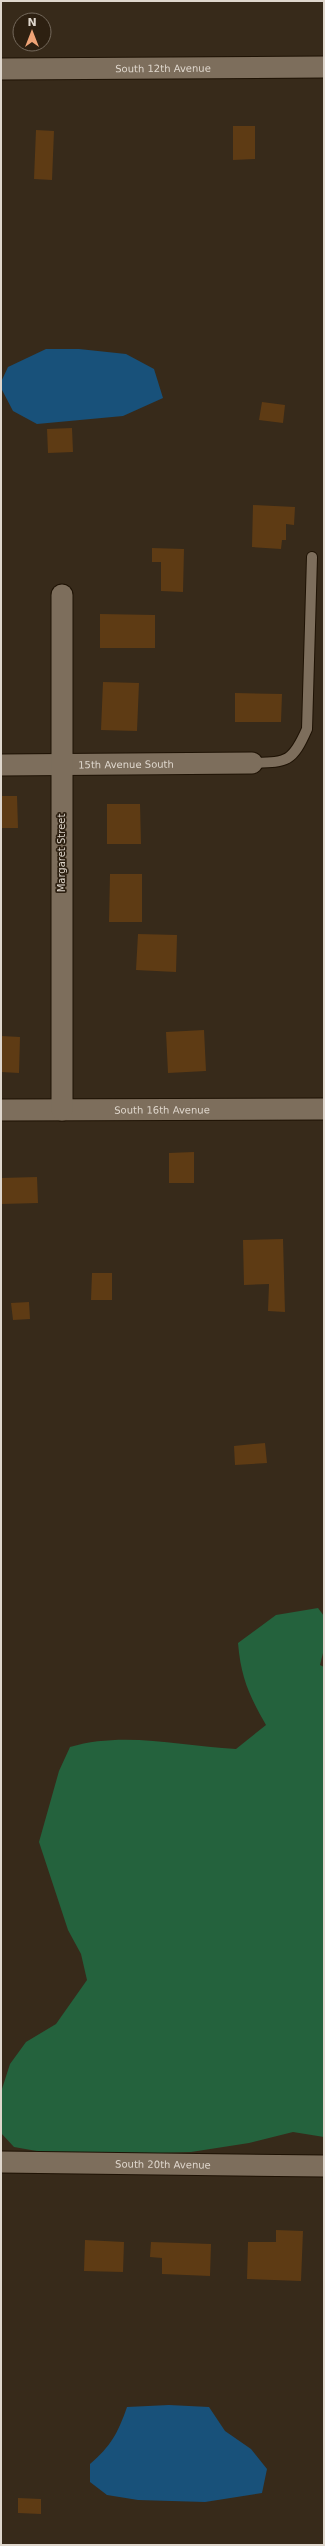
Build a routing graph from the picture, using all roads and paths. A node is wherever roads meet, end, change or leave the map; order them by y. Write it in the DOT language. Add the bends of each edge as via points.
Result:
graph roads {
  1 [pos="324,67"];
  2 [pos="1,69"];
  3 [pos="312,557"];
  4 [pos="62,595"];
  5 [pos="252,763"];
  6 [pos="1,765"];
  7 [pos="61,766"];
  8 [pos="324,1109"];
  9 [pos="1,1110"];
  10 [pos="62,1110"];
  11 [pos="1,2162"];
  12 [pos="324,2166"];
  1 -- 2 [label="street, South 12th Avenue"];
  3 -- 5 [label="lane" via="307,729 297,752 281,762"];
  4 -- 7 [label="street, Margaret Street"];
  5 -- 7 [label="street, 15th Avenue South"];
  6 -- 7 [label="street, 15th Avenue South"];
  7 -- 10 [label="street, Margaret Street"];
  8 -- 10 [label="street, South 16th Avenue"];
  9 -- 10 [label="street, South 16th Avenue"];
  11 -- 12 [label="street, South 20th Avenue"];
}
